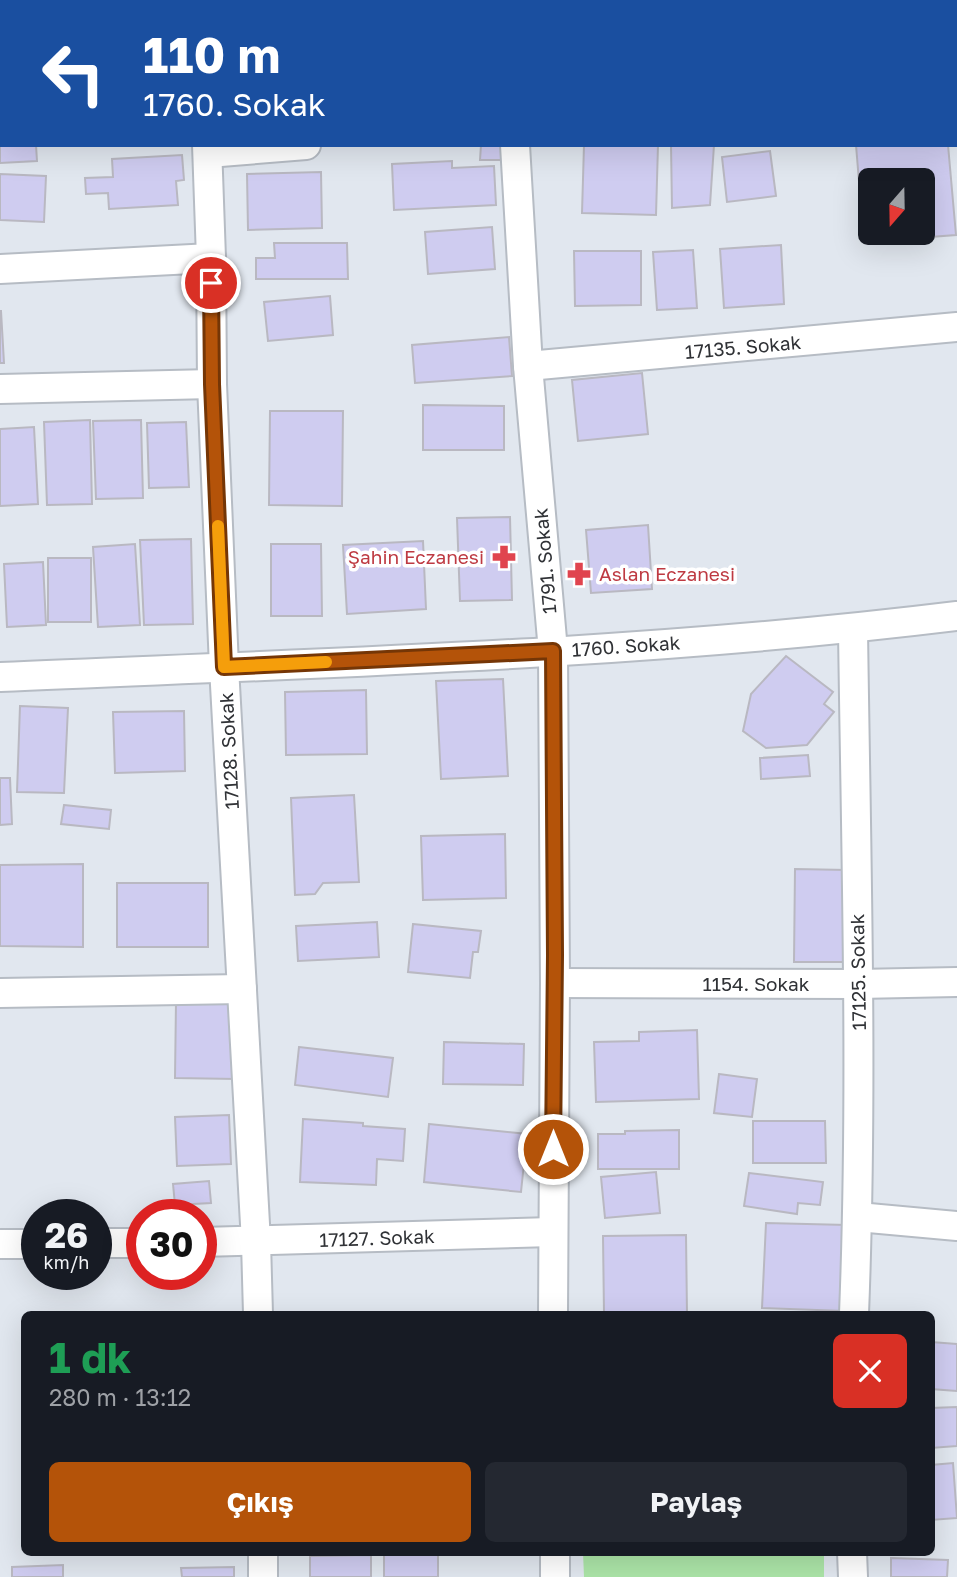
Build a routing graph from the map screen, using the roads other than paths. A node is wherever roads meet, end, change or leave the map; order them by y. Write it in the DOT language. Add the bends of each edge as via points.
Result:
graph roads {
  1 [pos="257,147"];
  2 [pos="514,147"];
  3 [pos="208,149"];
  4 [pos="211,258"];
  5 [pos="0,269"];
  6 [pos="957,327"];
  7 [pos="528,366"];
  8 [pos="212,384"];
  9 [pos="0,389"];
  10 [pos="957,616"];
  11 [pos="853,629"];
  12 [pos="553,651"];
  13 [pos="224,667"];
  14 [pos="0,677"];
  15 [pos="957,982"];
  16 [pos="555,983"];
  17 [pos="858,984"];
  18 [pos="242,989"];
  19 [pos="0,993"];
  20 [pos="858,1217"];
  21 [pos="957,1226"];
  22 [pos="552,1232"];
  23 [pos="217,1242"];
  24 [pos="256,1242"];
  25 [pos="0,1244"];
  26 [pos="21,1244"];
  27 [pos="258,1311"];
  28 [pos="552,1311"];
  29 [pos="854,1311"];
  30 [pos="263,1556"];
  31 [pos="555,1556"];
  32 [pos="852,1556"];
  33 [pos="263,1577"];
  34 [pos="555,1577"];
  35 [pos="853,1577"];
  1 -- 3 [label="street"];
  2 -- 7 [label="street, 1791. Sokak"];
  3 -- 4 [label="street, 17128. Sokak"];
  4 -- 5 [label="street"];
  4 -- 8 [label="street, 17128. Sokak"];
  6 -- 7 [label="street, 17135. Sokak"];
  7 -- 12 [label="street, 1791. Sokak"];
  8 -- 9 [label="street"];
  8 -- 13 [label="street, 17128. Sokak"];
  10 -- 11 [label="street, 1760. Sokak"];
  11 -- 12 [label="street, 1760. Sokak"];
  11 -- 17 [label="street, 17125. Sokak"];
  12 -- 13 [label="street, 1760. Sokak"];
  12 -- 16 [label="street, 1791. Sokak"];
  13 -- 14 [label="street, 1760. Sokak"];
  13 -- 18 [label="street, 17128. Sokak"];
  15 -- 17 [label="street, 1154. Sokak"];
  16 -- 17 [label="street, 1154. Sokak"];
  16 -- 22 [label="street, 1791. Sokak"];
  17 -- 20 [label="street, 17125. Sokak"];
  18 -- 19 [label="street"];
  18 -- 24 [label="street, 17128. Sokak"];
  20 -- 21 [label="street"];
  20 -- 29 [label="street, 17125. Sokak"];
  22 -- 24 [label="street, 17127. Sokak"];
  22 -- 28 [label="street, 1791. Sokak"];
  23 -- 24 [label="street, 17127. Sokak"];
  24 -- 27 [label="street, 17128. Sokak"];
  25 -- 26 [label="street"];
  30 -- 33 [label="street"];
  31 -- 34 [label="street"];
  32 -- 35 [label="street"];
}
